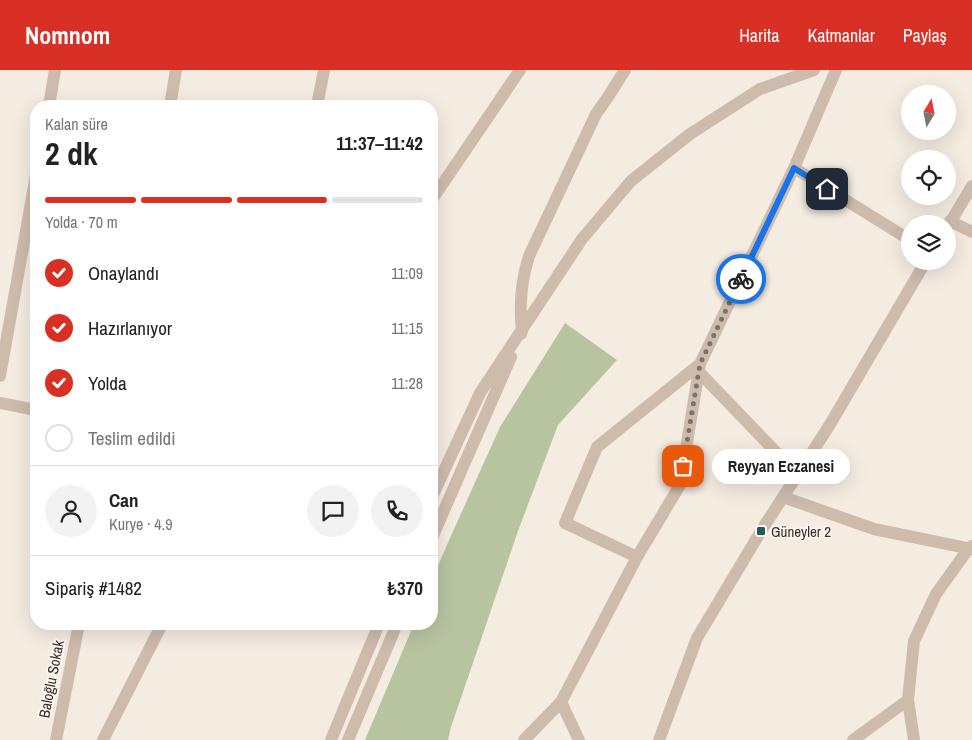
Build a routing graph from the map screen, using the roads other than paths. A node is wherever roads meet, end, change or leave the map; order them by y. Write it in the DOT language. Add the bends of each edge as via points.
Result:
graph roads {
  1 [pos="55,70"];
  2 [pos="176,70"];
  3 [pos="324,70"];
  4 [pos="520,70"];
  5 [pos="625,70"];
  6 [pos="814,70"];
  7 [pos="836,70"];
  8 [pos="50,100"];
  9 [pos="171,100"];
  10 [pos="318,100"];
  11 [pos="794,168"];
  12 [pos="972,186"];
  13 [pos="438,190"];
  14 [pos="30,208"];
  15 [pos="954,215"];
  16 [pos="956,226"];
  17 [pos="972,232"];
  18 [pos="901,234"];
  19 [pos="921,270"];
  20 [pos="522,331"];
  21 [pos="700,368"];
  22 [pos="0,376"];
  23 [pos="0,403"];
  24 [pos="30,409"];
  25 [pos="797,474"];
  26 [pos="438,484"];
  27 [pos="783,497"];
  28 [pos="438,524"];
  29 [pos="971,548"];
  30 [pos="637,558"];
  31 [pos="78,630"];
  32 [pos="159,630"];
  33 [pos="377,630"];
  34 [pos="394,630"];
  35 [pos="908,700"];
  36 [pos="561,702"];
  37 [pos="56,740"];
  38 [pos="103,740"];
  39 [pos="331,740"];
  40 [pos="348,740"];
  41 [pos="524,740"];
  42 [pos="580,740"];
  43 [pos="659,740"];
  44 [pos="853,740"];
  45 [pos="914,740"];
  1 -- 8 [label="street"];
  2 -- 9 [label="street"];
  3 -- 10 [label="street"];
  4 -- 13 [label="street"];
  5 -- 20 [label="street" via="596,114 529,256 520,299"];
  6 -- 20 [label="street" via="760,88 690,134 631,181 582,239"];
  7 -- 11 [label="street"];
  11 -- 18 [label="street"];
  11 -- 21 [label="street"];
  12 -- 15 [label="street"];
  14 -- 22 [label="street"];
  16 -- 17 [label="street"];
  19 -- 25 [label="street"];
  20 -- 26 [label="street" via="480,393"];
  20 -- 28 [label="street"];
  21 -- 25 [label="street"];
  21 -- 30 [label="street" via="680,485"];
  21 -- 30 [label="street" via="597,447 565,523"];
  23 -- 24 [label="street"];
  25 -- 27 [label="street"];
  27 -- 29 [label="street" via="874,529"];
  27 -- 43 [label="street" via="697,638"];
  29 -- 35 [label="street" via="936,594 914,641"];
  30 -- 36 [label="street"];
  31 -- 37 [label="street, Baloğlu Sokak"];
  32 -- 38 [label="street"];
  33 -- 39 [label="street"];
  34 -- 40 [label="street"];
  35 -- 44 [label="street"];
  35 -- 45 [label="street"];
  36 -- 41 [label="street"];
  36 -- 42 [label="street"];
}
